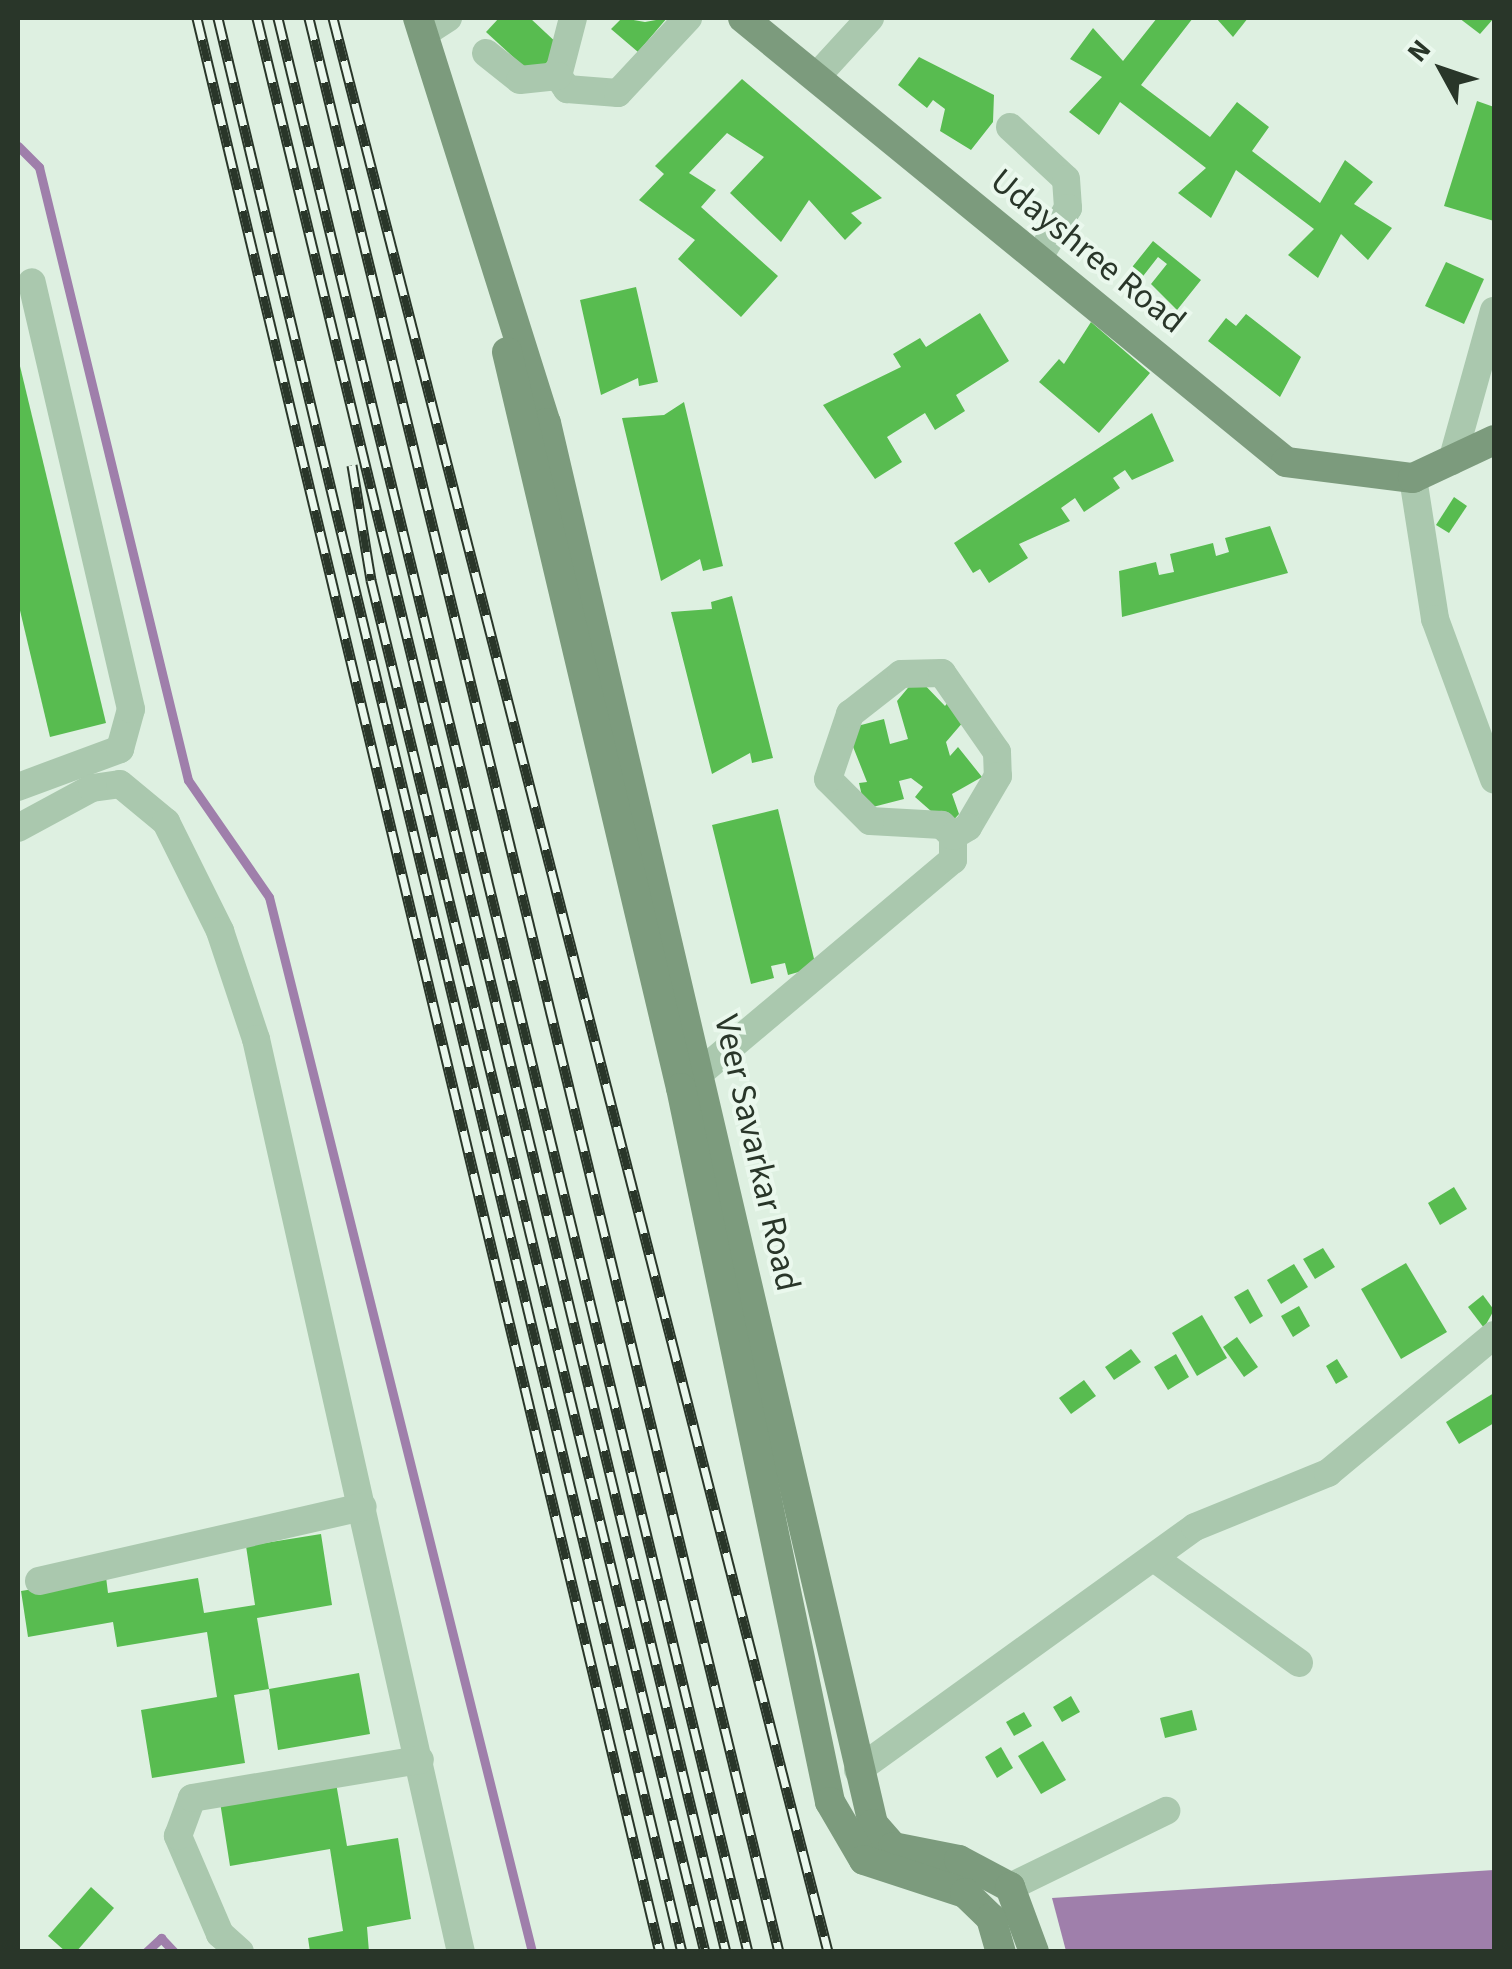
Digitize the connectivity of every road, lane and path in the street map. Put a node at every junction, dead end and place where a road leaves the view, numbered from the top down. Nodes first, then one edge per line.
1 (572, 18) edge
2 (688, 18) edge
3 (743, 18) edge
4 (870, 18) edge
5 (430, 23) edge
6 (486, 53) dead end
7 (558, 76) junction
8 (816, 77) junction
9 (1010, 128) dead end
10 (1038, 259) junction
11 (32, 282) dead end
12 (1494, 311) edge
13 (1494, 440) edge
14 (1452, 461) junction
15 (1413, 478) junction
16 (1494, 779) edge
17 (18, 787) edge
18 (18, 828) edge
19 (953, 836) junction
20 (691, 1080) junction
21 (1494, 1335) edge
22 (362, 1507) junction
23 (1154, 1558) junction
24 (40, 1581) dead end
25 (1299, 1663) dead end
26 (420, 1760) junction
27 (858, 1770) junction
28 (1166, 1810) dead end
29 (1017, 1898) junction
30 (240, 1952) edge
31 (461, 1952) edge
32 (1001, 1952) edge
33 (1034, 1952) edge

1 - 7 street
2 - 7 street
3 - 8 street, Udayshree Road
4 - 8 street
5 - 20 street, Veer Savarkar Road
6 - 7 street
8 - 10 street, Udayshree Road
9 - 10 street
10 - 15 street, Udayshree Road
11 - 17 street
12 - 14 street
13 - 14 street
14 - 15 street
15 - 16 street
18 - 22 street
19 - 19 street
19 - 20 street
20 - 27 street, Veer Savarkar Road
20 - 32 street, Veer Savarkar Road
21 - 23 street
22 - 24 street
22 - 26 street
23 - 25 street
23 - 27 street
26 - 30 street
26 - 31 street
27 - 29 street, Veer Savarkar Road
28 - 29 street
29 - 33 street

